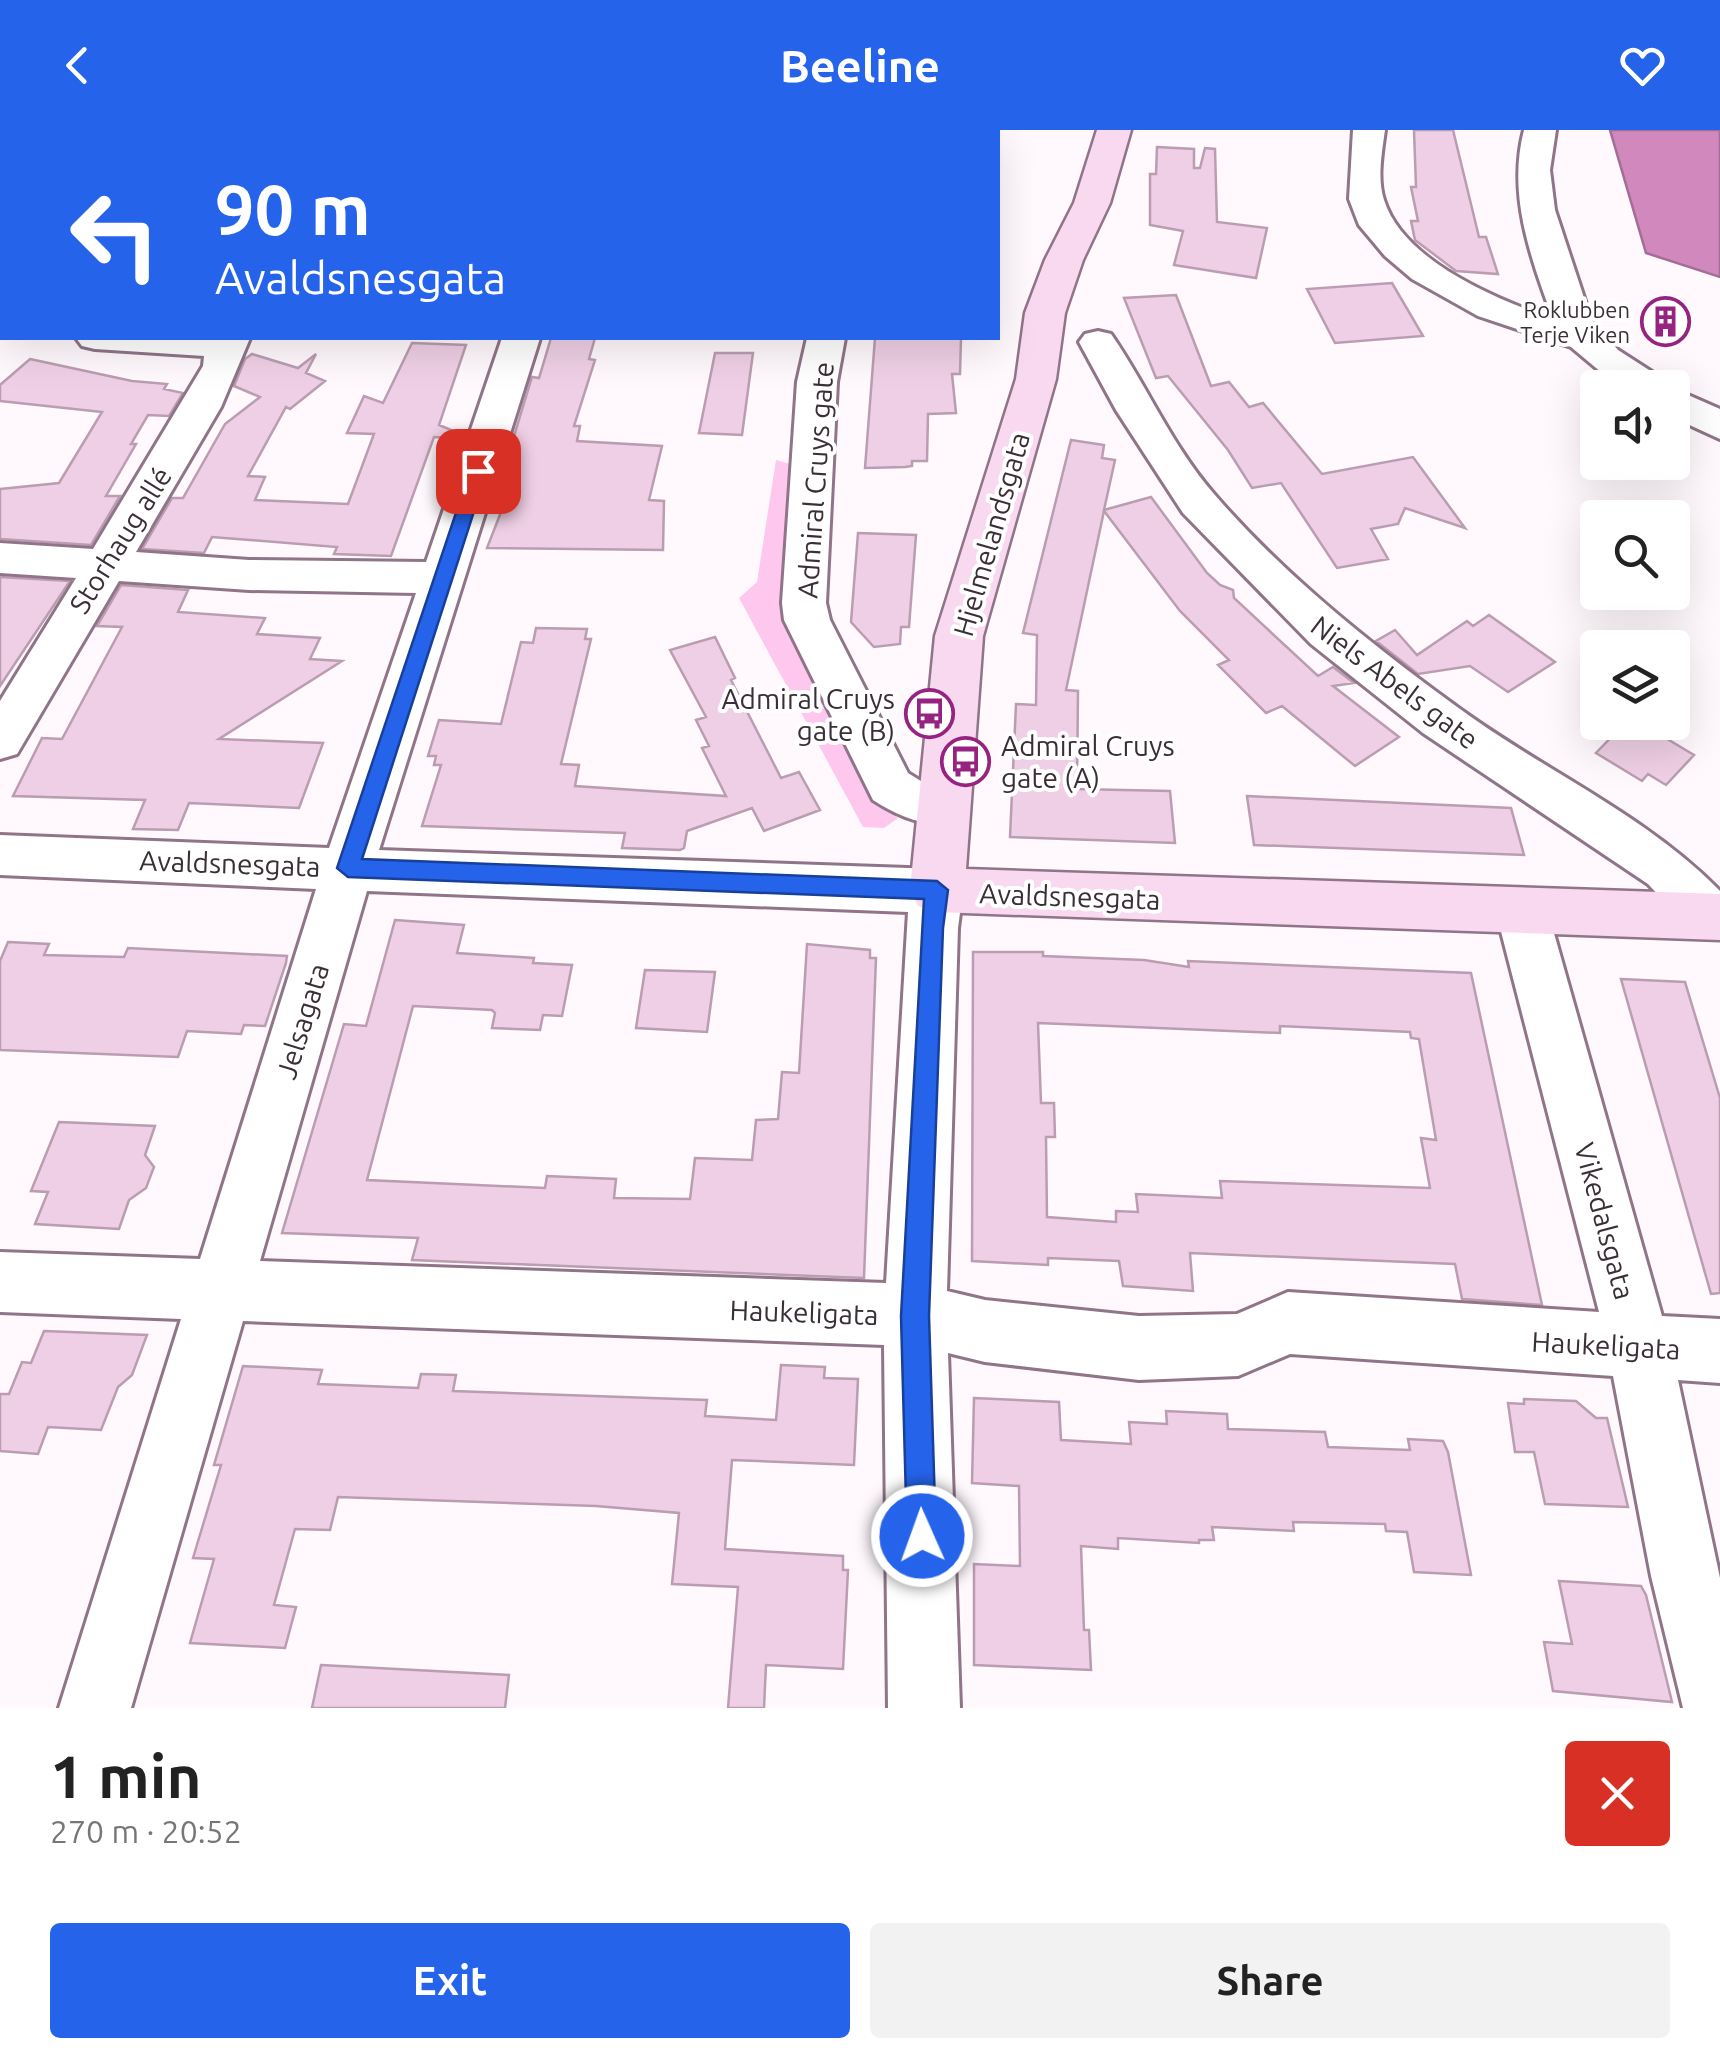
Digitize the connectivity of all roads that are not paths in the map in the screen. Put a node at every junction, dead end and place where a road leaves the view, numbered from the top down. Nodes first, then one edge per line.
1 (1114, 130) edge
2 (1369, 130) edge
3 (1540, 130) edge
4 (1584, 338) junction
5 (162, 340) edge
6 (520, 340) edge
7 (826, 340) edge
8 (228, 342) edge
9 (1098, 342) dead end
10 (1621, 370) edge
11 (1690, 410) edge
12 (1720, 426) edge
13 (0, 558) edge
14 (102, 567) junction
15 (442, 578) junction
16 (0, 741) edge
17 (943, 806) junction
18 (0, 855) edge
19 (348, 868) junction
20 (937, 890) junction
21 (1522, 912) junction
22 (1716, 917) edge
23 (0, 1282) edge
24 (219, 1293) junction
25 (915, 1316) junction
26 (1638, 1346) junction
27 (1720, 1351) edge
28 (96, 1708) edge
29 (924, 1708) edge
30 (1719, 1708) edge

1 - 17 street, Hjelmelandsgata
2 - 4 street
3 - 4 street
4 - 10 street
5 - 8 street
6 - 15 street, Jelsagata
7 - 17 street, Admiral Cruys gate
8 - 14 street, Storhaug allé
9 - 22 street, Niels Abels gate
11 - 12 street
13 - 14 street
14 - 15 street
14 - 16 street, Storhaug allé
15 - 19 street, Jelsagata
17 - 20 street, Hjelmelandsgata
18 - 19 street, Avaldsnesgata
19 - 20 street, Avaldsnesgata
19 - 24 street, Jelsagata
20 - 21 street, Avaldsnesgata
20 - 25 street, Hjelmelandsgata
21 - 22 street, Avaldsnesgata
21 - 26 street, Vikedalsgata
23 - 24 street, Haukeligata
24 - 25 street, Haukeligata
24 - 28 street, Jelsagata
25 - 26 street, Haukeligata
25 - 29 street, Hjelmelandsgata
26 - 27 street, Haukeligata
26 - 30 street, Vikedalsgata

